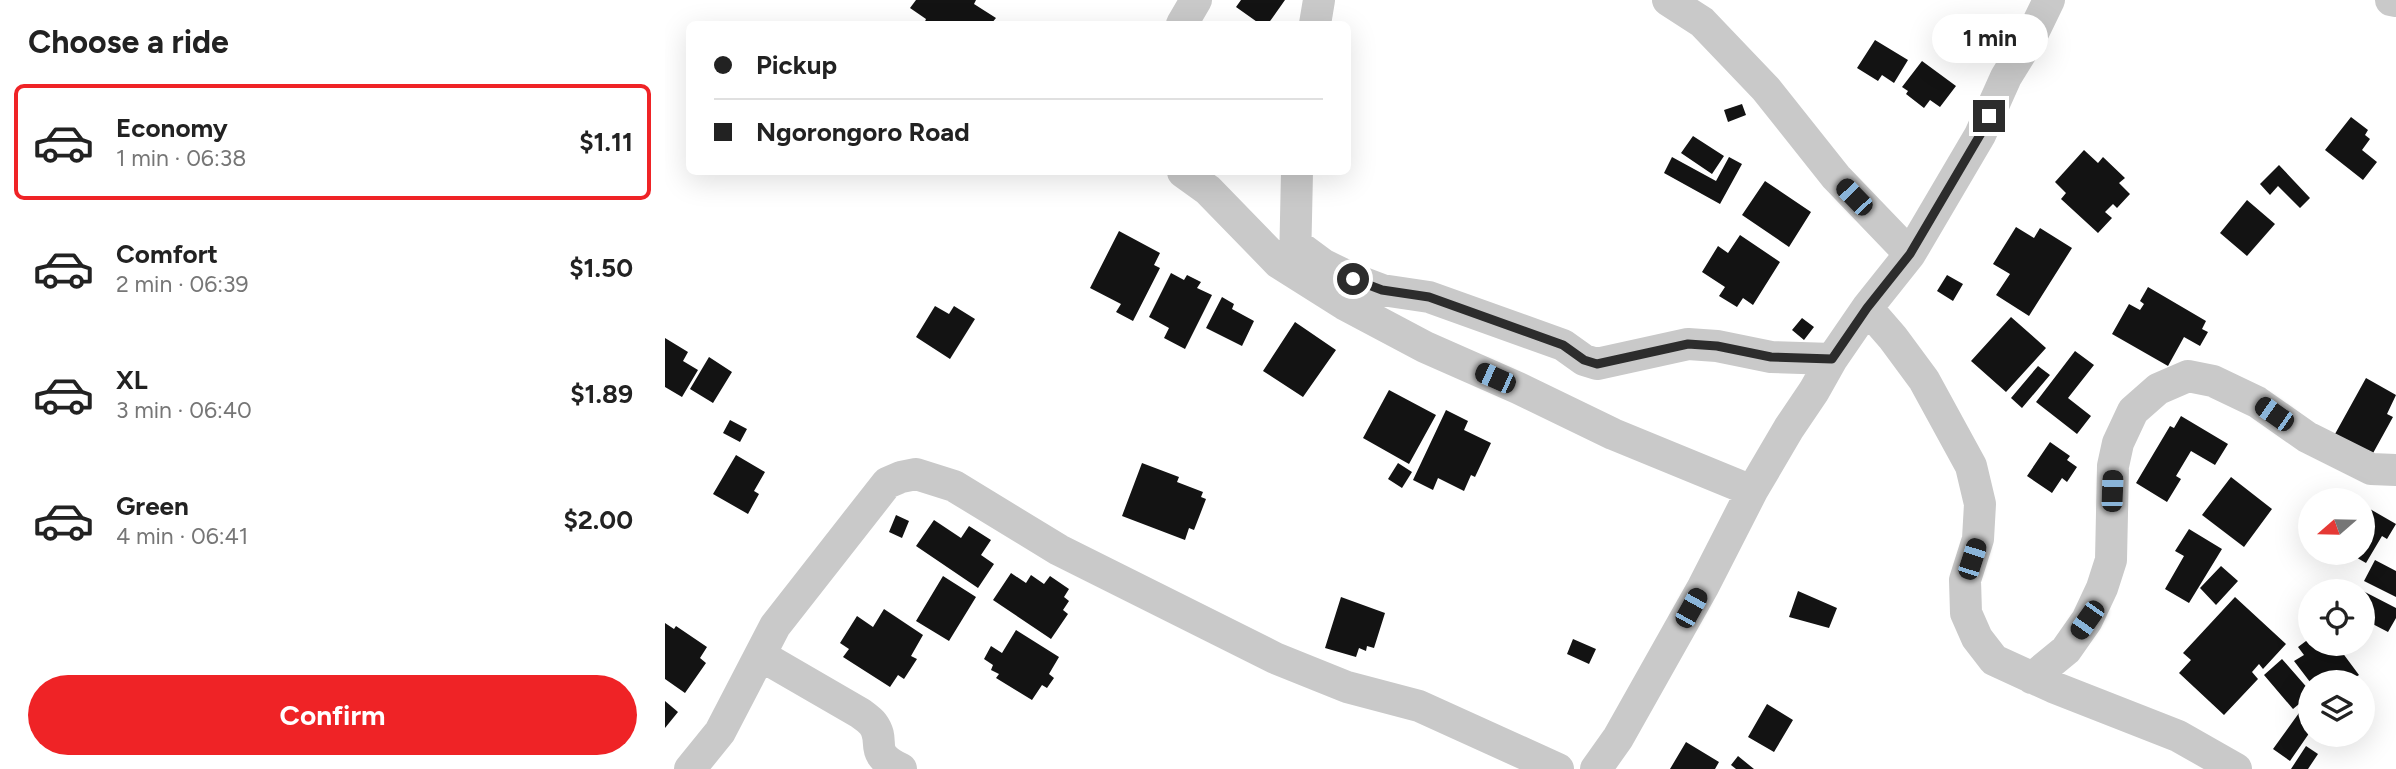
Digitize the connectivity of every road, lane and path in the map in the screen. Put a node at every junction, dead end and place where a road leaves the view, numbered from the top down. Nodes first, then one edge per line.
1 (1196, 0) edge
2 (1319, 0) edge
3 (1668, 0) edge
4 (2049, 0) edge
5 (2391, 0) edge
6 (2396, 1) edge
7 (1184, 21) edge
8 (1316, 21) edge
9 (1187, 175) edge
10 (1297, 175) edge
11 (1910, 254) junction
12 (1296, 259) junction
13 (1867, 308) junction
14 (1832, 359) junction
15 (2396, 470) edge
16 (1752, 491) junction
17 (760, 655) junction
18 (2032, 678) junction
19 (690, 769) edge
20 (901, 769) edge
21 (1558, 769) edge
22 (1595, 769) edge
23 (2236, 769) edge

1 - 7 street
2 - 8 street
3 - 11 street
4 - 11 street
5 - 6 street
9 - 12 street
10 - 12 street
11 - 13 street
12 - 14 street
12 - 16 street
13 - 14 street
13 - 18 street
14 - 16 street
15 - 18 street
16 - 22 street
17 - 19 street
17 - 20 street
17 - 21 street
18 - 23 street

